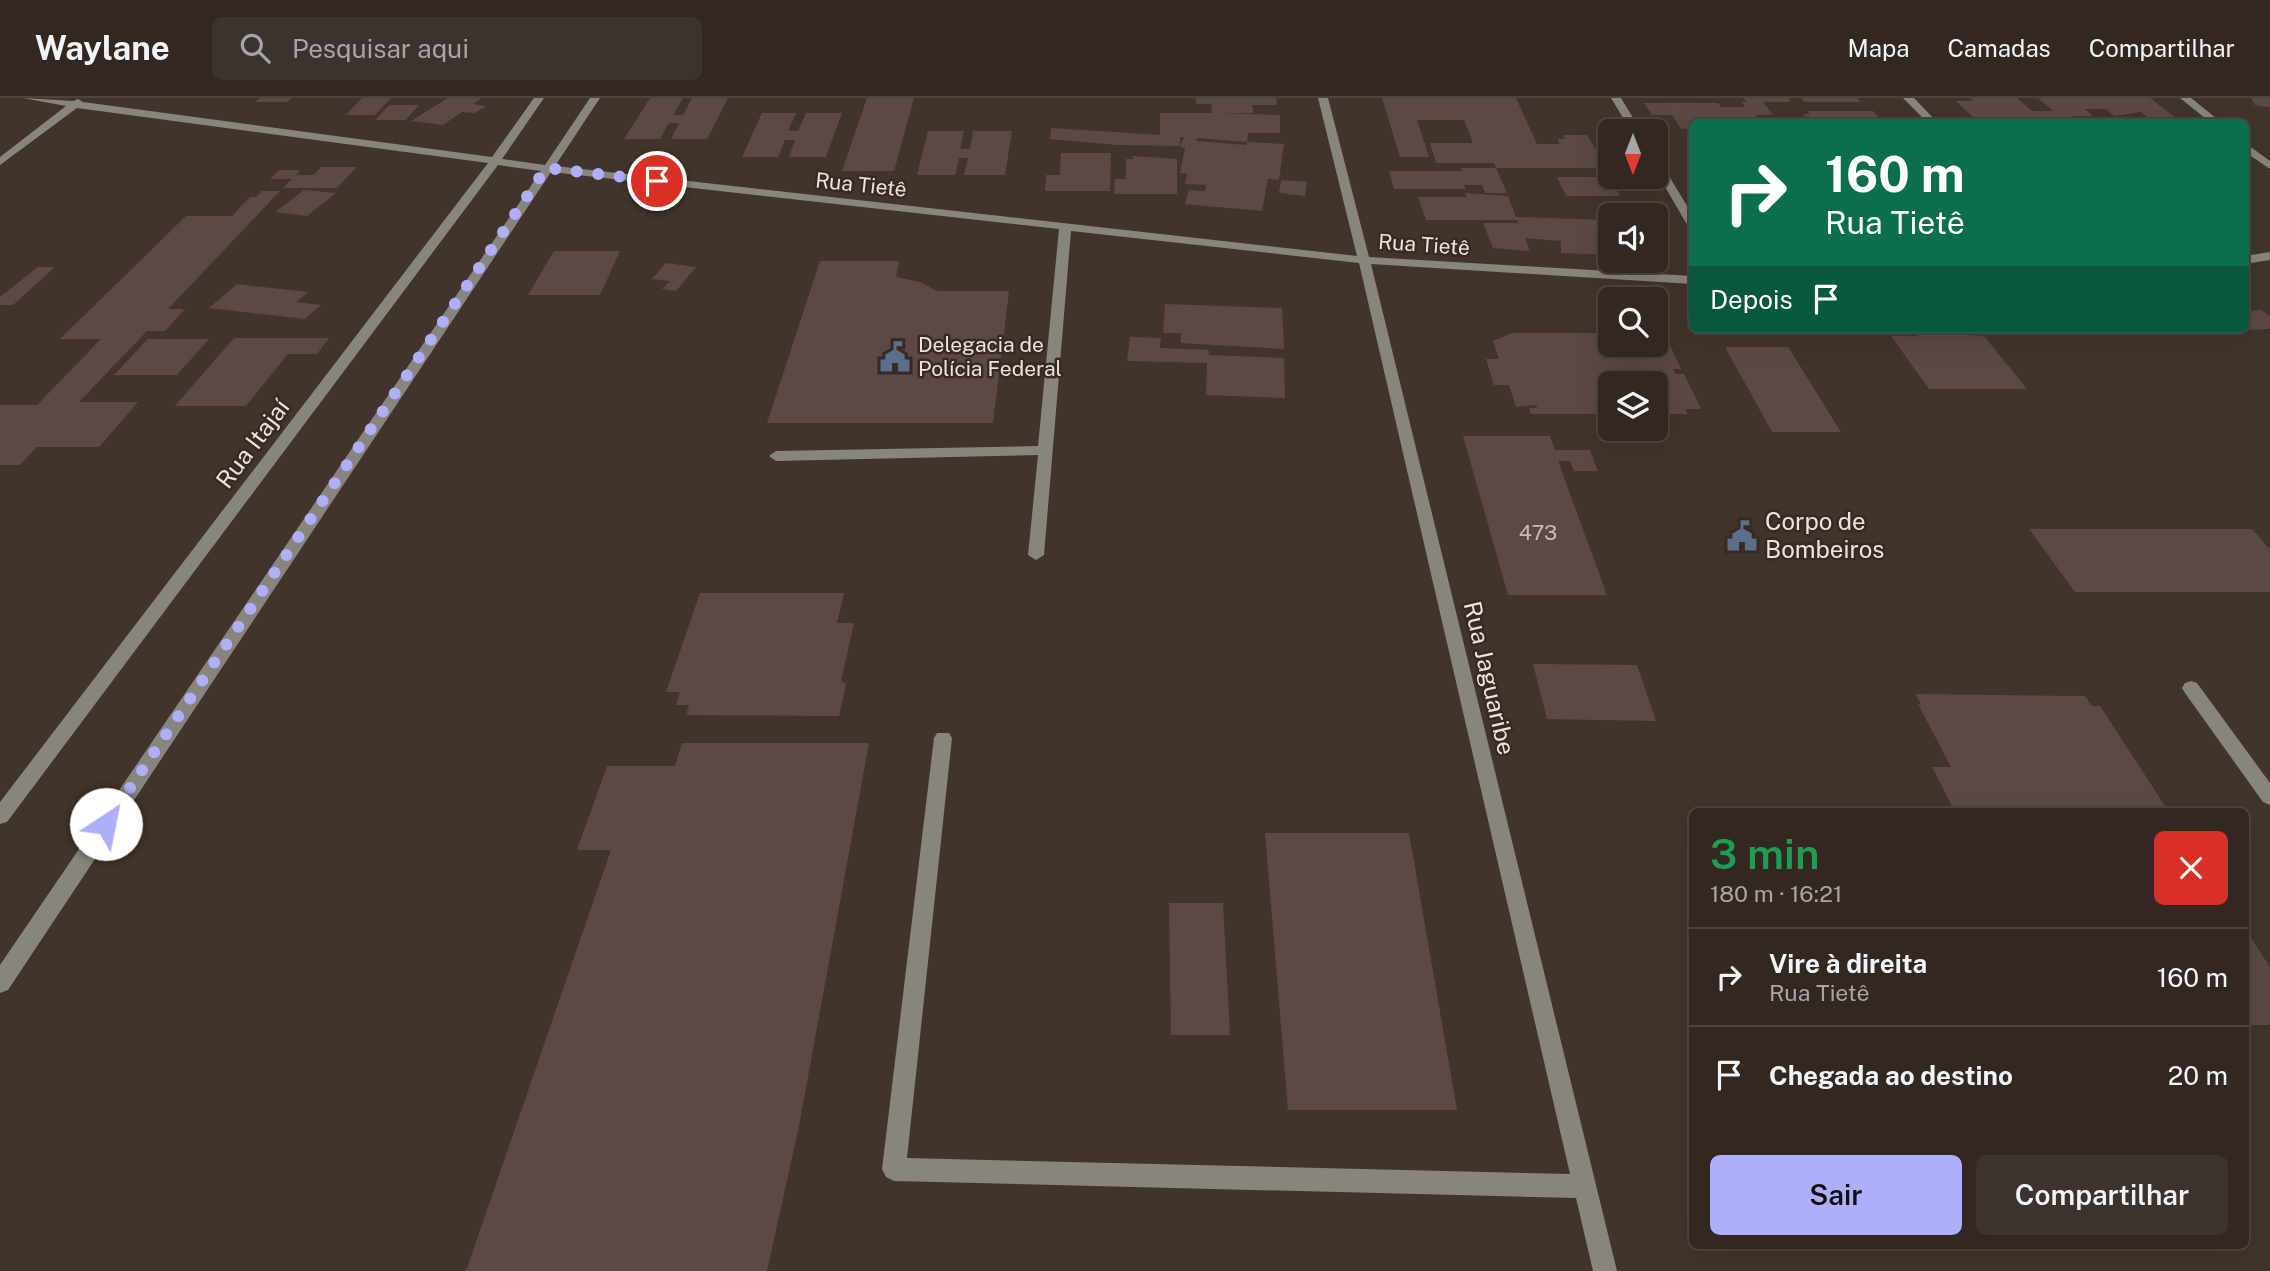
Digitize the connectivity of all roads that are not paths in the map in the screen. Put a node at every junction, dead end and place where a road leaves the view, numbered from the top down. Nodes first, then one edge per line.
1 (29, 98) edge
2 (539, 98) edge
3 (595, 98) edge
4 (1323, 98) edge
5 (1616, 98) edge
6 (1908, 98) edge
7 (2185, 98) edge
8 (79, 101) edge
9 (1629, 119) edge
10 (1929, 119) edge
11 (2212, 119) edge
12 (2249, 149) edge
13 (495, 161) junction
14 (0, 162) edge
15 (2270, 166) edge
16 (546, 168) junction
17 (1668, 183) edge
18 (1689, 218) edge
19 (1065, 227) junction
20 (2270, 256) edge
21 (2249, 259) edge
22 (1364, 260) junction
23 (1689, 281) edge
24 (1046, 450) junction
25 (776, 456) dead end
26 (1036, 555) dead end
27 (2190, 688) dead end
28 (943, 738) dead end
29 (2270, 797) edge
30 (0, 816) edge
31 (0, 983) edge
32 (1585, 1186) junction
33 (1605, 1271) edge

1 - 8 street, Rua Tietê
2 - 13 street, Rua Itajaí
3 - 16 street
4 - 22 street, Rua Jaguaribe
5 - 9 street
6 - 10 street
7 - 11 street
8 - 13 street, Rua Tietê
8 - 14 street
12 - 15 street
13 - 16 street, Rua Tietê
13 - 30 street, Rua Itajaí
16 - 19 street, Rua Tietê
16 - 31 street
17 - 18 street
19 - 22 street, Rua Tietê
19 - 24 street
20 - 21 street
22 - 23 street, Rua Tietê
22 - 32 street, Rua Jaguaribe
24 - 25 street
24 - 26 street
27 - 29 street
28 - 32 street
32 - 33 street, Rua Jaguaribe

